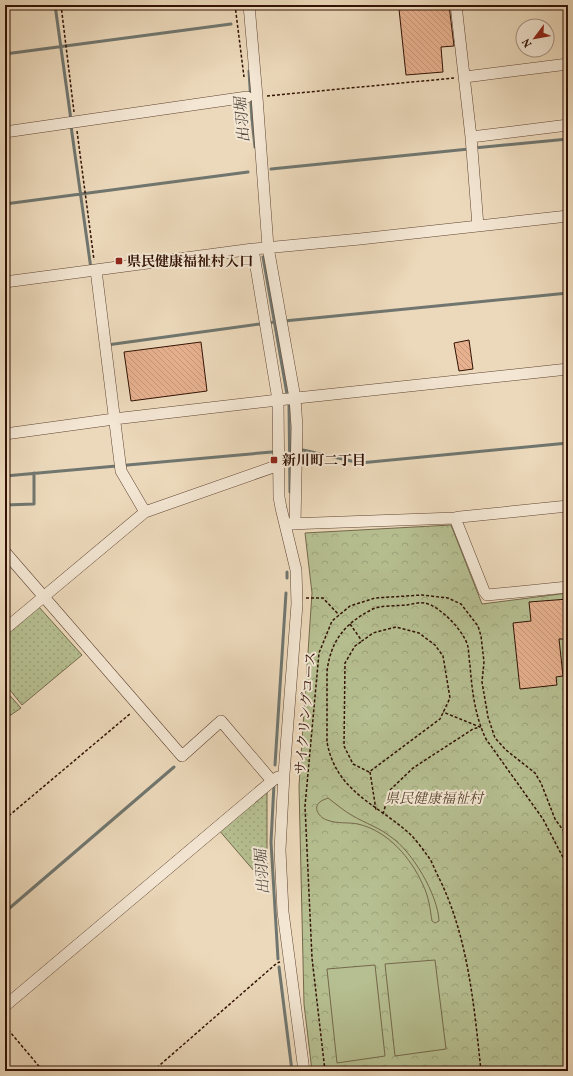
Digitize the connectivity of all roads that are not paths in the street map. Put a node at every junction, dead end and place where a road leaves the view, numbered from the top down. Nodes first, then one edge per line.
1 (249, 5) edge
2 (456, 5) edge
3 (568, 64) edge
4 (465, 77) junction
5 (252, 97) junction
6 (568, 125) edge
7 (5, 132) edge
8 (471, 137) junction
9 (568, 216) edge
10 (478, 226) junction
11 (268, 248) junction
12 (253, 249) junction
13 (96, 270) junction
14 (5, 282) edge
15 (568, 369) edge
16 (295, 398) junction
17 (278, 400) junction
18 (114, 419) junction
19 (5, 434) edge
20 (279, 465) junction
21 (568, 506) edge
22 (144, 512) junction
23 (455, 518) junction
24 (290, 524) junction
25 (5, 552) edge
26 (568, 587) edge
27 (43, 597) junction
28 (5, 629) edge
29 (284, 774) junction
30 (272, 780) junction
31 (5, 1006) edge
32 (304, 1071) edge

1 - 5 street
2 - 4 street
3 - 4 street
4 - 8 street
5 - 7 street
5 - 11 street
6 - 8 street
8 - 10 street
9 - 10 street
10 - 11 street
11 - 12 street
11 - 16 street
12 - 13 street
12 - 17 street
13 - 14 street
13 - 18 street
15 - 16 street
16 - 17 street
16 - 24 street
17 - 18 street
17 - 20 street
18 - 19 street
18 - 22 street
20 - 22 street
20 - 24 street
21 - 23 street
22 - 27 street
23 - 24 street
23 - 26 street
24 - 29 street
25 - 27 street
27 - 28 street
27 - 30 street
29 - 30 street
29 - 32 street
30 - 31 street

